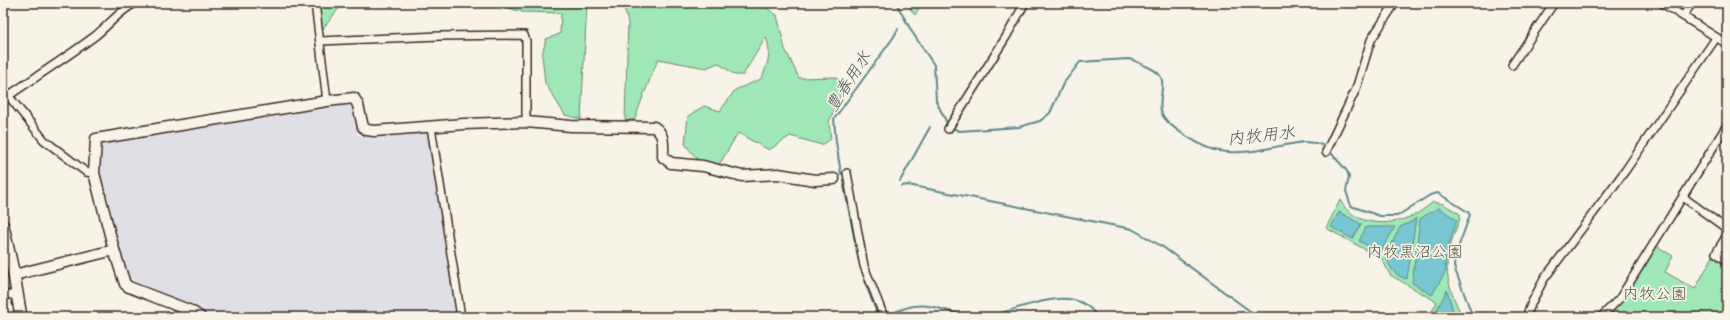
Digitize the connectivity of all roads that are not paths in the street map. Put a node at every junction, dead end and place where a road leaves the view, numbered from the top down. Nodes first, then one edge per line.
1 (135, 3) edge
2 (315, 3) edge
3 (1025, 3) edge
4 (1395, 3) edge
5 (1554, 3) edge
6 (1662, 3) edge
7 (1692, 3) edge
8 (1683, 16) junction
9 (1716, 38) junction
10 (320, 41) junction
11 (1727, 44) edge
12 (1512, 65) dead end
13 (3, 90) edge
14 (8, 96) junction
15 (327, 101) junction
16 (526, 122) junction
17 (1727, 125) edge
18 (431, 127) junction
19 (948, 129) dead end
20 (1326, 152) dead end
21 (94, 173) junction
22 (834, 179) joint
23 (1683, 197) junction
24 (3, 226) edge
25 (1727, 229) edge
26 (1727, 235) edge
27 (114, 250) junction
28 (1727, 261) edge
29 (14, 275) junction
30 (3, 294) edge
31 (18, 296) junction
32 (21, 317) edge
33 (200, 317) edge
34 (461, 317) edge
35 (884, 317) edge
36 (1526, 317) edge
37 (1601, 317) edge

1 - 14 street
2 - 10 street
3 - 19 street
4 - 20 street
5 - 12 street
6 - 8 street
7 - 8 street
8 - 9 street
9 - 11 street
9 - 36 street
10 - 15 street
10 - 16 street
13 - 14 street
14 - 21 street
15 - 18 street
15 - 21 street
16 - 18 street
16 - 22 street
17 - 23 street
18 - 34 street
21 - 27 street
22 - 35 street
23 - 25 street
23 - 37 street
24 - 29 main road
26 - 28 street
27 - 29 street
27 - 33 street
29 - 31 main road
30 - 31 street
31 - 32 main road

